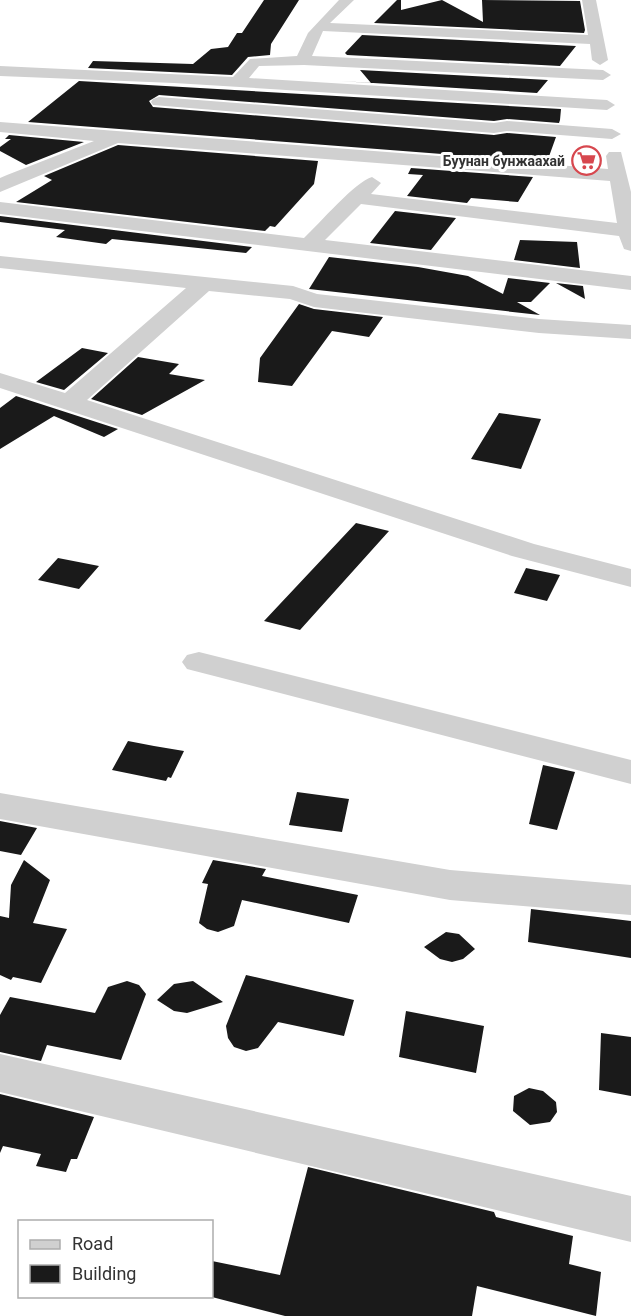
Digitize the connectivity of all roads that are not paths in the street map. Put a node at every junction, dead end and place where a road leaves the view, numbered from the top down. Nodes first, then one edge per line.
1 (347, 0) edge
2 (589, 0) edge
3 (320, 27) junction
4 (597, 40) junction
5 (304, 60) junction
6 (0, 71) edge
7 (603, 75) junction
8 (174, 78) junction
9 (237, 82) junction
10 (607, 105) junction
11 (152, 111) junction
12 (0, 127) edge
13 (612, 134) junction
14 (113, 139) junction
15 (131, 139) junction
16 (399, 157) junction
17 (619, 176) junction
18 (0, 186) edge
19 (354, 198) junction
20 (0, 208) edge
21 (630, 236) edge
22 (317, 247) junction
23 (0, 262) edge
24 (304, 278) junction
25 (631, 283) edge
26 (204, 284) junction
27 (631, 332) edge
28 (0, 380) edge
29 (71, 401) junction
30 (631, 578) edge
31 (199, 662) dead end
32 (631, 772) edge
33 (0, 806) edge
34 (631, 900) edge
35 (0, 1073) edge
36 (631, 1219) edge

1 - 3 street
2 - 4 street
3 - 4 street
3 - 5 street
4 - 7 street
5 - 7 street
5 - 9 street
6 - 8 street
7 - 10 street
8 - 9 street
8 - 11 street
9 - 10 street
10 - 13 street
11 - 13 street
11 - 15 street
12 - 14 street
13 - 17 street
14 - 15 street
14 - 18 street
15 - 16 street
16 - 17 street
16 - 19 street
17 - 21 street
19 - 21 street
19 - 22 street
20 - 22 street
22 - 24 street
22 - 25 street
23 - 26 street
24 - 26 street
24 - 27 street
26 - 29 street
28 - 29 street
29 - 30 street
31 - 32 street
33 - 34 street
35 - 36 street

